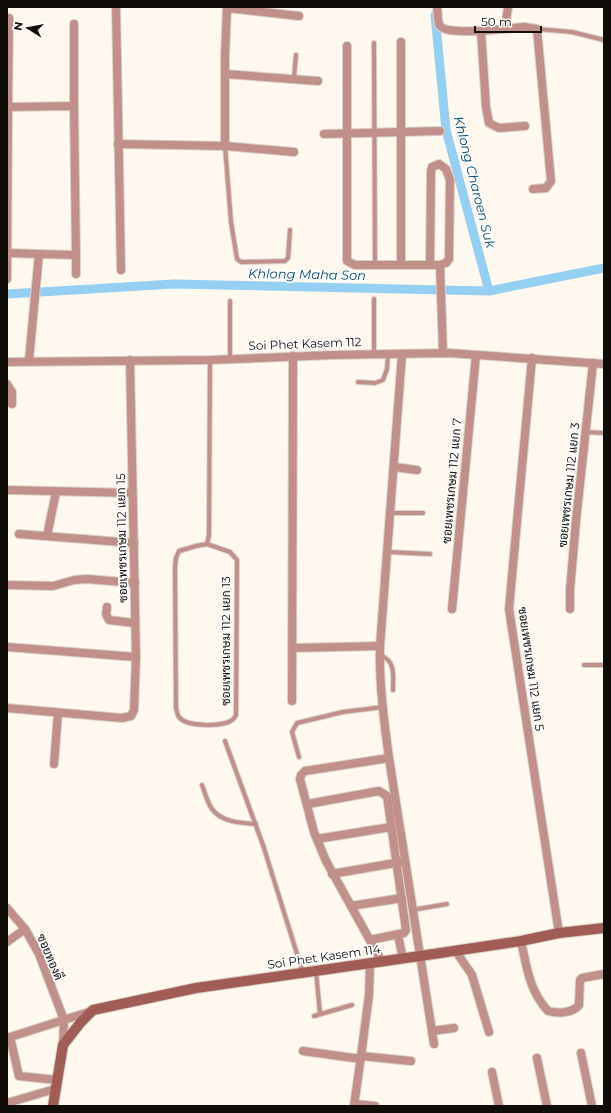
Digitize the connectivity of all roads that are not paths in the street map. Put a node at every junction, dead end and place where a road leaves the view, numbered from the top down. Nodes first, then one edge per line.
1 (116, 7) edge
2 (437, 7) edge
3 (508, 7) edge
4 (227, 8) edge
5 (299, 16) dead end
6 (9, 18) dead end
7 (74, 24) dead end
8 (537, 28) junction
9 (505, 29) junction
10 (481, 31) junction
11 (604, 40) edge
12 (401, 42) dead end
13 (374, 43) dead end
14 (347, 46) dead end
15 (296, 55) dead end
16 (225, 74) junction
17 (294, 78) junction
18 (318, 81) dead end
19 (74, 106) junction
20 (8, 107) edge
21 (525, 126) dead end
22 (440, 131) dead end
23 (347, 133) junction
24 (374, 133) junction
25 (402, 133) junction
26 (324, 134) dead end
27 (118, 144) junction
28 (225, 146) junction
29 (294, 152) dead end
30 (533, 189) dead end
31 (290, 230) dead end
32 (8, 253) junction
33 (39, 254) junction
34 (76, 255) junction
35 (375, 264) junction
36 (401, 264) junction
37 (430, 265) junction
38 (440, 269) junction
39 (120, 270) dead end
40 (76, 274) dead end
41 (7, 279) edge
42 (374, 299) dead end
43 (230, 301) dead end
44 (443, 353) junction
45 (374, 354) junction
46 (388, 354) junction
47 (402, 354) junction
48 (476, 355) junction
49 (293, 356) junction
50 (532, 358) junction
51 (230, 359) junction
52 (29, 360) junction
53 (130, 360) junction
54 (210, 360) junction
55 (7, 362) edge
56 (593, 363) junction
57 (604, 364) edge
58 (358, 382) dead end
59 (7, 384) edge
60 (12, 404) dead end
61 (586, 432) junction
62 (604, 434) edge
63 (394, 467) junction
64 (417, 470) dead end
65 (7, 490) edge
66 (56, 492) junction
67 (132, 493) junction
68 (390, 513) junction
69 (423, 513) dead end
70 (19, 534) dead end
71 (47, 536) junction
72 (134, 543) junction
73 (207, 544) junction
74 (388, 552) junction
75 (430, 554) dead end
76 (135, 583) junction
77 (7, 585) edge
78 (107, 607) dead end
79 (452, 609) dead end
80 (570, 609) dead end
81 (134, 623) junction
82 (380, 646) junction
83 (7, 647) edge
84 (292, 648) junction
85 (380, 655) junction
86 (136, 657) junction
87 (584, 665) dead end
88 (604, 665) edge
89 (393, 690) dead end
90 (292, 701) dead end
91 (382, 707) junction
92 (7, 708) edge
93 (58, 713) junction
94 (225, 741) dead end
95 (299, 757) dead end
96 (388, 758) junction
97 (54, 764) dead end
98 (202, 785) dead end
99 (308, 804) junction
100 (256, 824) junction
101 (391, 827) junction
102 (317, 839) junction
103 (400, 862) junction
104 (332, 874) junction
105 (402, 898) junction
106 (447, 904) dead end
107 (351, 906) junction
108 (7, 908) edge
109 (412, 910) junction
110 (604, 928) edge
111 (25, 929) junction
112 (559, 933) junction
113 (398, 935) junction
114 (370, 940) junction
115 (521, 941) junction
116 (7, 942) edge
117 (455, 950) junction
118 (420, 956) junction
119 (403, 959) junction
120 (382, 962) junction
121 (370, 964) junction
122 (316, 971) junction
123 (303, 973) junction
124 (604, 974) edge
125 (352, 1005) dead end
126 (93, 1010) junction
127 (320, 1014) junction
128 (314, 1016) dead end
129 (64, 1020) junction
130 (454, 1028) dead end
131 (432, 1032) junction
132 (489, 1032) dead end
133 (9, 1037) edge
134 (434, 1044) dead end
135 (63, 1045) junction
136 (303, 1051) dead end
137 (581, 1053) dead end
138 (361, 1057) junction
139 (537, 1058) dead end
140 (411, 1062) dead end
141 (492, 1072) dead end
142 (56, 1084) junction
143 (7, 1102) edge
144 (354, 1105) edge
145 (53, 1106) edge
146 (375, 1106) edge
147 (499, 1106) edge
148 (547, 1106) edge
149 (592, 1106) edge

1 - 27 street
2 - 10 street
3 - 9 street
4 - 5 street
4 - 16 street
6 - 20 street
7 - 19 street
8 - 9 street
8 - 11 lane
8 - 30 street
9 - 10 street
10 - 21 street
12 - 25 street
13 - 24 lane
14 - 23 street
15 - 17 lane
16 - 17 street
16 - 28 street
17 - 18 street
19 - 20 street
19 - 34 street
20 - 32 street
22 - 25 street
23 - 24 street
23 - 26 street
23 - 35 street
24 - 25 street
24 - 35 lane
25 - 36 street
27 - 28 street
27 - 39 street
28 - 29 street
28 - 31 lane
32 - 33 street
32 - 41 street
33 - 34 street
33 - 52 street
34 - 40 street
35 - 36 street
36 - 37 street
37 - 38 street
37 - 38 street
38 - 44 street
42 - 45 lane
43 - 51 lane
44 - 47 street, Soi Phet Kasem 112
44 - 48 street, Soi Phet Kasem 112
45 - 46 street, Soi Phet Kasem 112
45 - 49 street, Soi Phet Kasem 112
46 - 47 street, Soi Phet Kasem 112
46 - 58 lane
47 - 63 street
48 - 50 street, Soi Phet Kasem 112
48 - 79 street, ซอยเพชรเกษม 112 แยก 7
49 - 51 street, Soi Phet Kasem 112
49 - 84 street
50 - 56 street, Soi Phet Kasem 112
50 - 112 street, ซอยเพชรเกษม 112 แยก 5
51 - 54 street, Soi Phet Kasem 112
52 - 53 street, Soi Phet Kasem 112
52 - 55 street, Soi Phet Kasem 112
53 - 54 street, Soi Phet Kasem 112
53 - 67 street, ซอยเพชรเกษม 112 แยก 15
54 - 73 lane
56 - 57 street, Soi Phet Kasem 112
56 - 61 street, ซอยเพชรเกษม 112 แยก 3
59 - 60 street
61 - 62 lane
61 - 80 street, ซอยเพชรเกษม 112 แยก 3
63 - 64 street
63 - 68 street
65 - 66 street
66 - 67 street
66 - 71 street
67 - 72 street, ซอยเพชรเกษม 112 แยก 15
68 - 69 lane
68 - 74 street
70 - 71 street
71 - 72 street
72 - 76 street, ซอยเพชรเกษม 112 แยก 15
73 - 73 lane, ซอยเพชรเกษม 112 แยก 13
74 - 75 lane
74 - 82 street
76 - 77 street
76 - 81 street, ซอยเพชรเกษม 112 แยก 15
78 - 81 street
81 - 86 street, ซอยเพชรเกษม 112 แยก 15
82 - 84 street
82 - 85 street
83 - 86 street
84 - 90 street
85 - 89 lane
85 - 91 street
86 - 93 street, ซอยเพชรเกษม 112 แยก 15
87 - 88 lane
91 - 95 lane
91 - 96 street
92 - 93 street
93 - 97 street
94 - 100 lane
96 - 99 street
96 - 103 street
98 - 100 lane
99 - 101 street
99 - 102 street
100 - 123 lane
101 - 102 street
101 - 103 street
102 - 104 street
103 - 104 street
103 - 105 street
103 - 109 street
104 - 107 street
105 - 107 street
105 - 113 street
106 - 109 lane
107 - 114 street
108 - 111 street, ซอยทองดี
109 - 118 street
110 - 112 street, Soi Phet Kasem 114
111 - 116 street
111 - 129 street, ซอยทองดี
112 - 115 street, Soi Phet Kasem 114
113 - 114 street
113 - 119 street
114 - 120 street
115 - 117 street, Soi Phet Kasem 114
115 - 124 street
117 - 118 street, Soi Phet Kasem 114
117 - 132 street
118 - 119 street, Soi Phet Kasem 114
118 - 131 street
119 - 120 street, Soi Phet Kasem 114
120 - 121 street, Soi Phet Kasem 114
121 - 122 street, Soi Phet Kasem 114
121 - 138 street
122 - 123 street, Soi Phet Kasem 114
122 - 127 lane
123 - 126 street, Soi Phet Kasem 114
125 - 127 lane
126 - 129 street
126 - 135 street
127 - 128 lane
129 - 133 street
129 - 135 street
130 - 131 street
131 - 134 street
133 - 142 street
135 - 142 street
136 - 138 street
137 - 149 street
138 - 140 street
138 - 144 street
139 - 148 street
141 - 147 street
142 - 143 street
142 - 145 street
144 - 146 street

